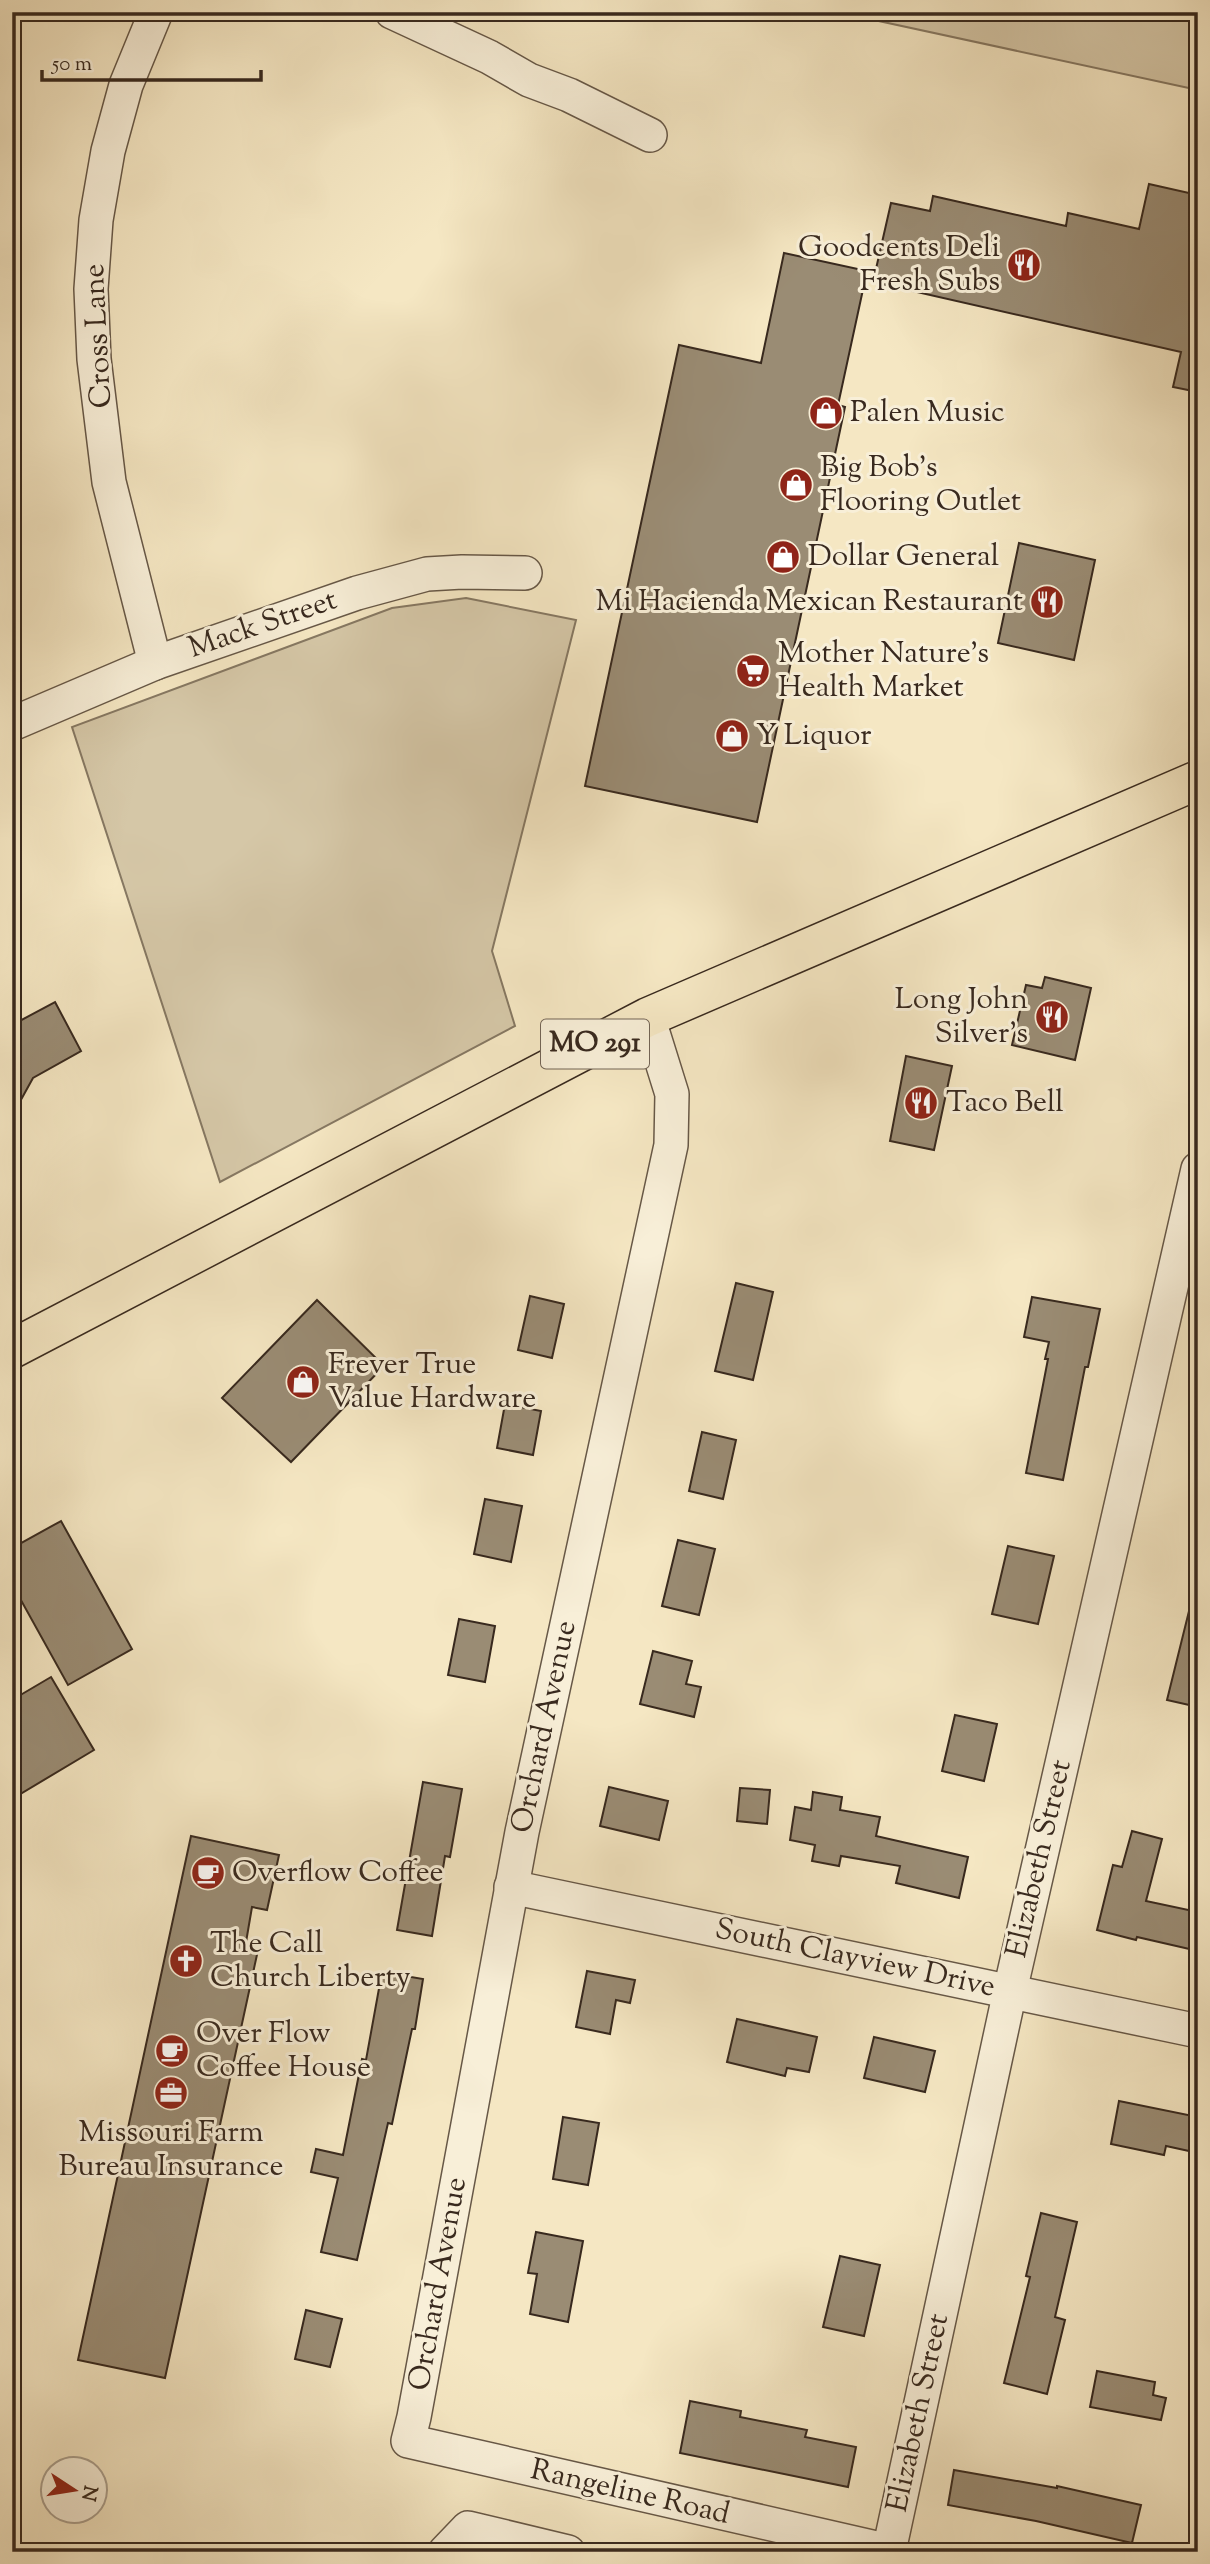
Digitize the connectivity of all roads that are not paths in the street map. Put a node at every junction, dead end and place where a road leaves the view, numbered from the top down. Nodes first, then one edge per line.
1 (156, 12) edge
2 (392, 12) edge
3 (650, 135) dead end
4 (525, 573) dead end
5 (155, 663) junction
6 (12, 724) edge
7 (1198, 780) edge
8 (648, 1017) junction
9 (1198, 1169) edge
10 (12, 1349) edge
11 (512, 1887) junction
12 (1010, 1991) junction
13 (1198, 2031) edge
14 (408, 2441) joint
15 (892, 2551) edge
16 (445, 2552) edge
17 (568, 2552) edge

1 - 5 street, Cross Lane
2 - 3 street
4 - 5 street, Mack Street
5 - 6 street, Mack Street
7 - 8 highway, MO 291
8 - 10 highway, MO 291
8 - 11 street, Orchard Avenue
9 - 12 street, Elizabeth Street
11 - 12 street, South Clayview Drive
11 - 14 street, Orchard Avenue
12 - 13 street, South Clayview Drive
12 - 15 street, Elizabeth Street
14 - 15 street, Rangeline Road
16 - 17 street

